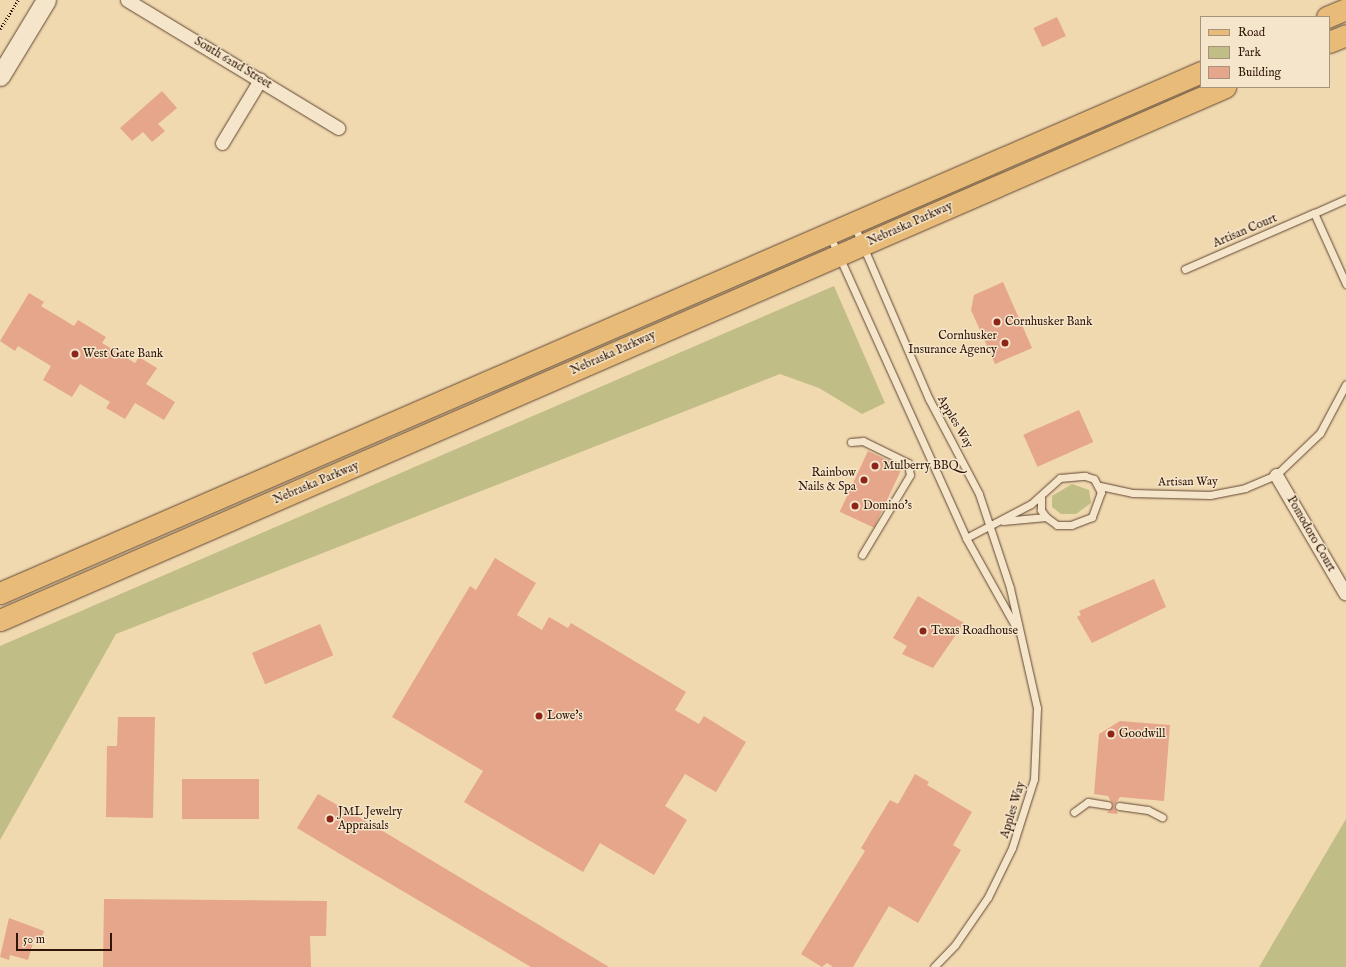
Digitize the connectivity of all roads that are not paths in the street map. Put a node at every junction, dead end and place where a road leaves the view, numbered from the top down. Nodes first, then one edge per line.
1 (46, 0) edge
2 (127, 0) edge
3 (1346, 9) edge
4 (1330, 16) edge
5 (1346, 35) edge
6 (1330, 42) edge
7 (1200, 72) edge
8 (0, 76) edge
9 (260, 80) junction
10 (1223, 88) edge
11 (338, 128) dead end
12 (222, 142) dead end
13 (1346, 199) edge
14 (1314, 213) junction
15 (853, 223) junction
16 (829, 234) junction
17 (863, 244) junction
18 (838, 254) junction
19 (1184, 269) dead end
20 (1346, 284) edge
21 (1346, 384) edge
22 (851, 442) dead end
23 (1276, 475) junction
24 (1100, 486) junction
25 (1041, 496) junction
26 (1046, 517) junction
27 (1003, 521) junction
28 (988, 527) junction
29 (966, 538) junction
30 (862, 555) dead end
31 (0, 593) edge
32 (1345, 593) edge
33 (0, 620) edge
34 (1022, 638) junction
35 (1108, 805) dead end
36 (1119, 806) dead end
37 (1074, 812) dead end
38 (1162, 817) dead end
39 (934, 967) edge

1 - 8 main road
2 - 9 street, South 62nd Street
3 - 4 main road
5 - 6 main road
7 - 15 main road, Nebraska Parkway
9 - 11 street, South 62nd Street
9 - 12 street
10 - 17 main road, Nebraska Parkway
13 - 14 lane
14 - 19 lane, Artisan Court
14 - 20 lane
15 - 16 main road, Nebraska Parkway
15 - 17 lane, Apples Way
16 - 18 lane, Apples Way
16 - 31 main road, Nebraska Parkway
17 - 18 main road, Nebraska Parkway
17 - 28 lane, Apples Way
18 - 29 lane, Apples Way
18 - 33 main road, Nebraska Parkway
21 - 23 lane, Artisan Way
22 - 30 lane
23 - 24 lane, Artisan Way
23 - 32 street, Pomodoro Court
24 - 25 lane
24 - 26 lane
25 - 26 lane
25 - 27 lane
26 - 27 lane
27 - 28 lane
28 - 29 lane
28 - 34 lane, Apples Way
29 - 34 lane, Apples Way
34 - 39 lane, Apples Way
35 - 37 lane
36 - 38 lane

